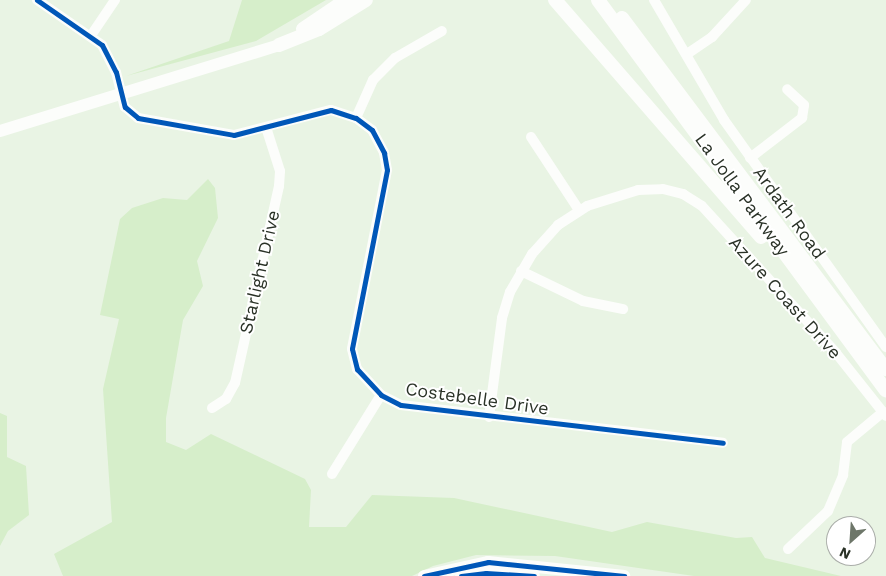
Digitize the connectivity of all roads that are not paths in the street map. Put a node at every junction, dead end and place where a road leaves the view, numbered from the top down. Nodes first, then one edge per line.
1 (37, 0) edge
2 (115, 0) edge
3 (346, 0) edge
4 (366, 0) edge
5 (555, 0) edge
6 (598, 0) edge
7 (609, 0) edge
8 (654, 0) edge
9 (746, 0) edge
10 (442, 30) dead end
11 (92, 34) junction
12 (280, 45) junction
13 (687, 54) junction
14 (787, 89) dead end
15 (121, 95) junction
16 (356, 118) junction
17 (266, 127) junction
18 (0, 131) edge
19 (532, 137) dead end
20 (750, 158) junction
21 (579, 210) junction
22 (521, 271) junction
23 (623, 309) dead end
24 (844, 333) junction
25 (886, 347) edge
26 (886, 369) edge
27 (886, 390) edge
28 (381, 395) junction
29 (212, 408) dead end
30 (885, 414) edge
31 (488, 416) junction
32 (723, 443) dead end
33 (332, 474) dead end
34 (788, 549) dead end
35 (424, 576) edge
36 (461, 576) edge
37 (534, 576) edge
38 (624, 576) edge

1 - 11 street
2 - 11 street
3 - 12 highway
4 - 12 highway
5 - 24 highway
6 - 24 highway, La Jolla Parkway
7 - 26 highway, La Jolla Parkway
8 - 13 street, Ardath Road
9 - 13 street
10 - 16 street
11 - 15 street
12 - 15 main road
13 - 20 street, Ardath Road
14 - 20 street
15 - 17 street
15 - 18 main road
16 - 17 street
16 - 28 street, Costebelle Drive
17 - 29 street, Starlight Drive
19 - 21 street
20 - 25 street, Ardath Road
21 - 22 street
21 - 30 street, Azure Coast Drive
22 - 23 street
22 - 31 street
24 - 27 highway, La Jolla Parkway
28 - 31 street, Costebelle Drive
28 - 33 street
30 - 34 street
31 - 32 street, Costebelle Drive
35 - 38 main road
36 - 37 main road

